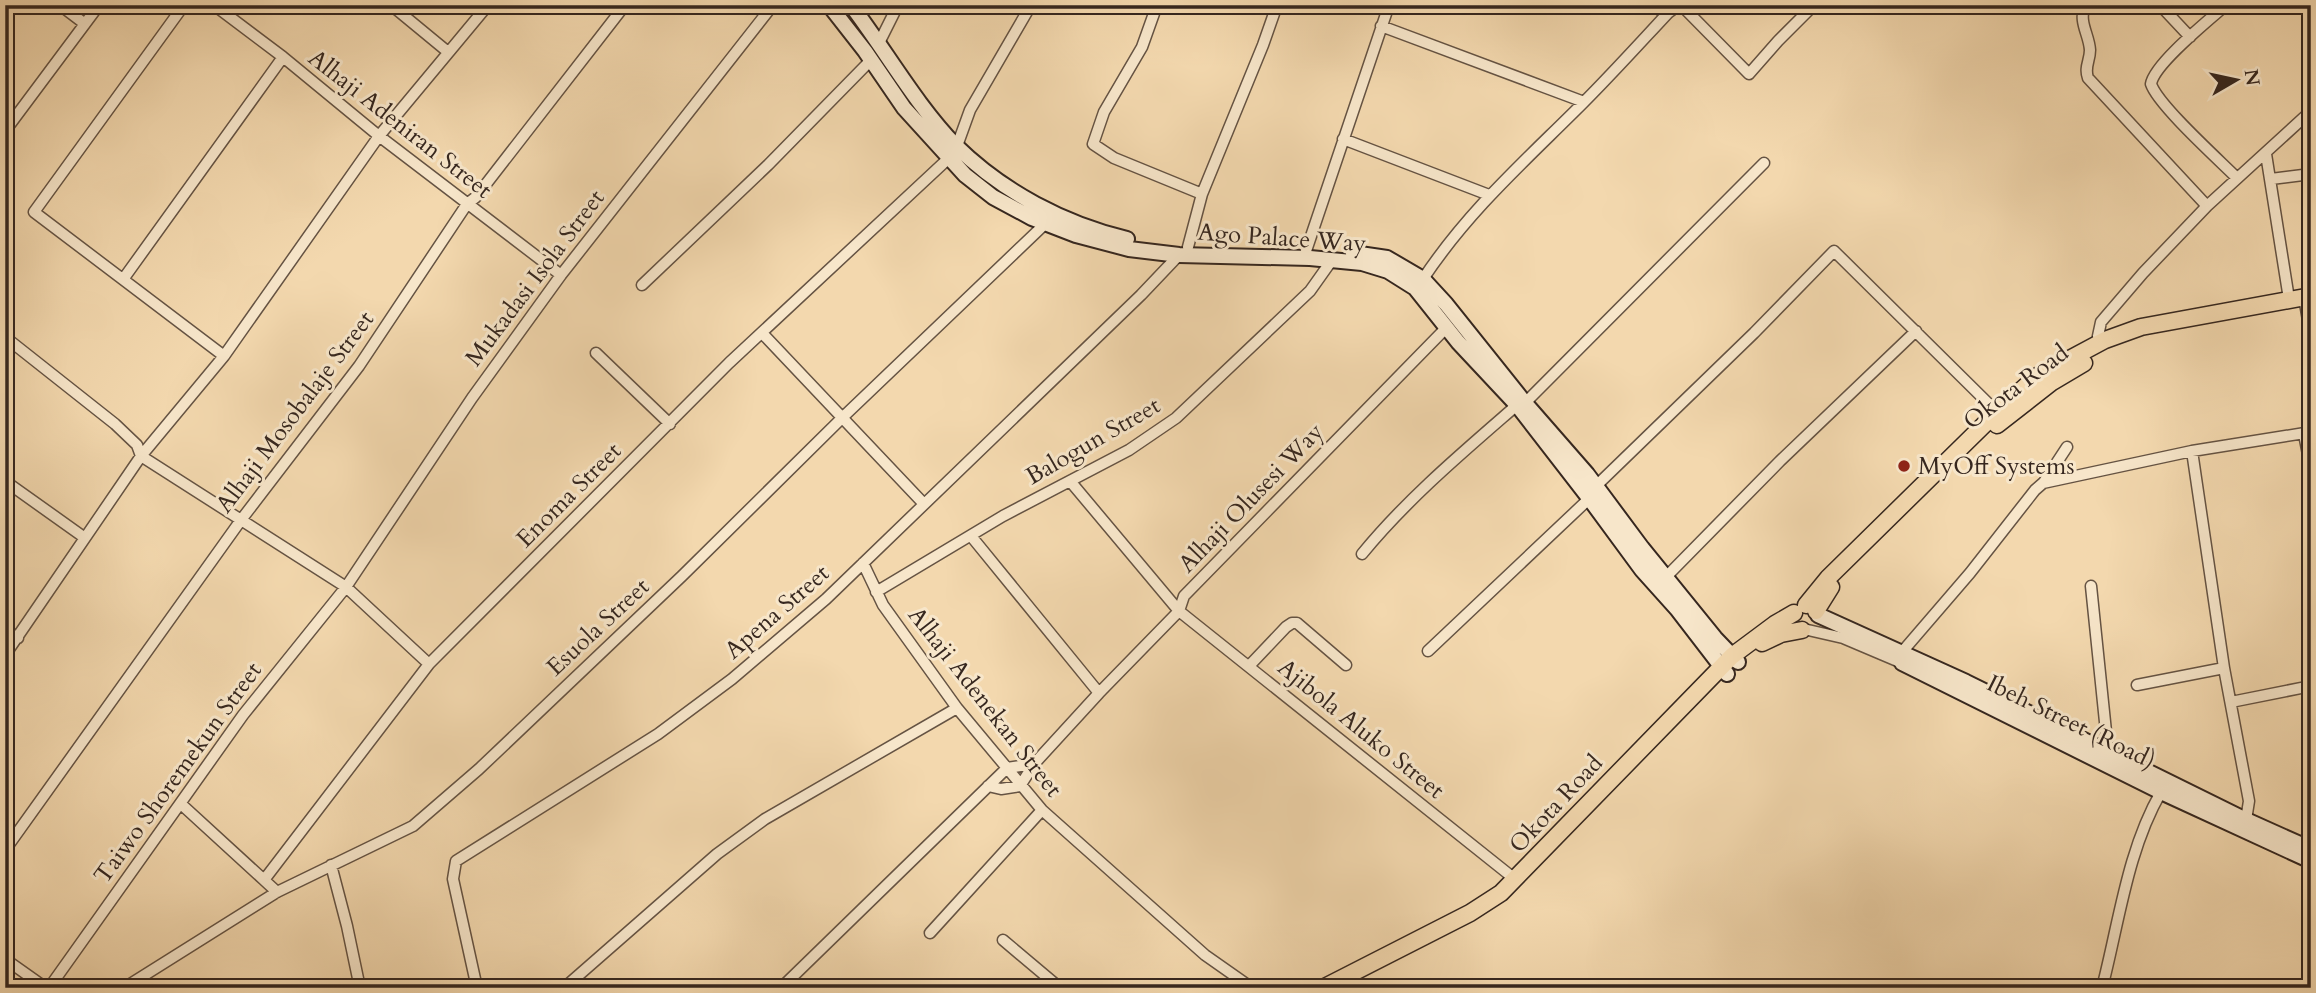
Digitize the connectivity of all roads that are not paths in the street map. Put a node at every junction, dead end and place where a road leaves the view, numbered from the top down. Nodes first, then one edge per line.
1 (60, 5) edge
2 (99, 5) edge
3 (184, 5) edge
4 (214, 5) edge
5 (391, 5) edge
6 (488, 5) edge
7 (773, 5) edge
8 (898, 5) edge
9 (1031, 5) edge
10 (1157, 5) edge
11 (1277, 5) edge
12 (1389, 5) edge
13 (1648, 5) edge
14 (1680, 5) edge
15 (1814, 5) edge
16 (2085, 5) edge
17 (2160, 5) edge
18 (2226, 5) edge
19 (623, 6) edge
20 (840, 7) edge
21 (1668, 13) junction
22 (85, 24) junction
23 (1381, 26) junction
24 (2190, 37) junction
25 (879, 43) junction
26 (448, 52) junction
27 (283, 57) junction
28 (870, 61) junction
29 (1584, 102) junction
30 (2311, 111) edge
31 (5, 131) edge
32 (379, 136) junction
33 (1343, 139) junction
34 (953, 152) junction
35 (2266, 154) junction
36 (1764, 163) dead end
37 (2311, 174) edge
38 (2237, 178) junction
39 (2271, 179) junction
40 (1202, 194) junction
41 (1489, 195) junction
42 (467, 204) junction
43 (2207, 205) junction
44 (1046, 223) junction
45 (1183, 251) junction
46 (1306, 251) junction
47 (1332, 260) junction
48 (561, 275) junction
49 (124, 278) junction
50 (1423, 279) junction
51 (642, 285) dead end
52 (2301, 297) edge
53 (2179, 321) junction
54 (1447, 327) junction
55 (1916, 331) junction
56 (762, 334) junction
57 (5, 337) edge
58 (2311, 338) edge
59 (2105, 341) junction
60 (596, 353) dead end
61 (224, 356) junction
62 (1521, 404) junction
63 (1997, 412) junction
64 (843, 417) junction
65 (670, 425) junction
66 (2307, 433) edge
67 (2067, 447) dead end
68 (2192, 451) junction
69 (141, 456) junction
70 (2311, 470) edge
71 (5, 481) edge
72 (1070, 481) junction
73 (2043, 483) junction
74 (1595, 491) junction
75 (924, 504) junction
76 (241, 520) junction
77 (971, 536) junction
78 (85, 538) junction
79 (1362, 554) dead end
80 (863, 564) junction
81 (1666, 577) junction
82 (2091, 586) dead end
83 (346, 587) junction
84 (876, 592) junction
85 (1179, 611) junction
86 (1808, 611) junction
87 (5, 629) edge
88 (1805, 630) junction
89 (18, 638) junction
90 (1428, 651) dead end
91 (5, 655) edge
92 (1902, 658) junction
93 (429, 664) junction
94 (1346, 665) dead end
95 (1729, 665) junction
96 (1250, 666) junction
97 (2224, 668) junction
98 (2137, 685) dead end
99 (2311, 686) edge
100 (1099, 693) junction
101 (2231, 702) junction
102 (957, 708) junction
103 (2108, 751) junction
104 (1034, 764) junction
105 (1007, 768) junction
106 (988, 786) junction
107 (1020, 786) junction
108 (2161, 792) junction
109 (181, 804) junction
110 (1042, 810) junction
111 (2246, 820) junction
112 (2311, 849) edge
113 (5, 850) edge
114 (2311, 861) edge
115 (331, 865) junction
116 (264, 880) junction
117 (1516, 880) junction
118 (277, 892) junction
119 (930, 933) dead end
120 (1003, 940) dead end
121 (5, 959) edge
122 (47, 988) edge
123 (124, 988) edge
124 (360, 988) edge
125 (477, 988) edge
126 (564, 988) edge
127 (781, 988) edge
128 (1060, 988) edge
129 (1252, 988) edge
130 (1323, 988) edge
131 (1342, 988) edge
132 (2102, 988) edge

1 - 22 street
2 - 22 street
3 - 49 street
4 - 27 street, Alhaji Adeniran Street
5 - 26 street
6 - 26 street
7 - 48 street, Mukadasi Isola Street
8 - 25 street
9 - 34 street
10 - 40 street
11 - 40 street
12 - 23 street
13 - 21 street
14 - 15 street
14 - 21 street
16 - 43 street
17 - 24 street
18 - 24 street
19 - 42 street, Alhaji Mosobalaje Street
20 - 25 main road, Ago Palace Way
20 - 28 main road, Ago Palace Way
21 - 29 street
22 - 31 street
23 - 29 street
23 - 33 street
24 - 38 street
25 - 34 main road, Ago Palace Way
26 - 32 street
27 - 32 street, Alhaji Adeniran Street
27 - 49 street
28 - 34 main road, Ago Palace Way
28 - 51 street
29 - 41 street
30 - 35 street
32 - 42 street, Alhaji Adeniran Street
32 - 61 street
33 - 41 street
33 - 46 street
34 - 44 main road, Ago Palace Way
34 - 45 main road, Ago Palace Way
34 - 56 street, Enoma Street
35 - 38 street
35 - 39 street
36 - 62 street
37 - 39 street
38 - 43 street
39 - 52 street
40 - 45 street
41 - 50 street
42 - 48 street, Alhaji Adeniran Street
42 - 76 street, Alhaji Mosobalaje Street
43 - 59 street
44 - 45 main road, Ago Palace Way
44 - 64 street, Esuola Street
45 - 46 main road, Ago Palace Way
45 - 47 main road, Ago Palace Way
45 - 75 street, Apena Street
46 - 50 main road, Ago Palace Way
47 - 54 main road, Ago Palace Way
47 - 72 street, Balogun Street
48 - 83 street, Mukadasi Isola Street
49 - 61 street
50 - 62 main road, Ago Palace Way
52 - 53 main road, Okota Road
52 - 58 street
53 - 59 main road, Okota Road
53 - 86 main road, Okota Road
54 - 62 main road, Ago Palace Way
54 - 85 street, Alhaji Olusesi Way
55 - 63 street
55 - 74 street
55 - 81 street
56 - 64 street
56 - 65 street, Enoma Street
57 - 69 street
59 - 63 main road, Okota Road
60 - 65 street
61 - 69 street
62 - 74 main road, Ago Palace Way
62 - 79 street
63 - 86 main road, Okota Road
64 - 75 street
64 - 115 street, Esuola Street
65 - 93 street, Enoma Street
66 - 68 street
66 - 70 street
67 - 73 street
68 - 73 street
68 - 97 street
69 - 76 street
69 - 78 street
71 - 78 street
72 - 77 street, Balogun Street
72 - 85 street, Ajibola Aluko Street
73 - 92 street
74 - 81 main road, Ago Palace Way
74 - 90 street
74 - 95 main road, Ago Palace Way
75 - 80 street, Apena Street
76 - 83 street
76 - 113 street, Alhaji Mosobalaje Street
77 - 84 street, Balogun Street
77 - 100 street
78 - 89 street
80 - 84 street, Alhaji Adenekan Street
80 - 125 street, Apena Street
81 - 95 main road, Ago Palace Way
82 - 103 street
83 - 93 street
83 - 109 street, Taiwo Shoremekun Street
84 - 102 street, Alhaji Adenekan Street
85 - 96 street, Ajibola Aluko Street
85 - 100 street, Alhaji Olusesi Way
86 - 88 main road
86 - 92 main road, Ibeh Street (Road)
86 - 95 main road, Okota Road
87 - 89 street
88 - 92 street, Ibeh Street (Road)
88 - 95 main road, Okota Road
89 - 91 street
92 - 103 main road, Ibeh Street (Road)
92 - 108 main road, Ibeh Street (Road)
93 - 116 street, Enoma Street
94 - 96 street
95 - 117 main road, Okota Road
95 - 131 main road, Okota Road
96 - 117 street, Ajibola Aluko Street
97 - 98 street
97 - 101 street
99 - 101 street
100 - 104 street, Alhaji Olusesi Way
101 - 111 street
102 - 105 street, Alhaji Adenekan Street
102 - 126 street
103 - 111 main road, Ibeh Street (Road)
104 - 105 street
104 - 107 street, Alhaji Olusesi Way
105 - 106 street
105 - 107 street, Alhaji Adenekan Street
106 - 107 street
106 - 127 street
107 - 110 street, Alhaji Adenekan Street
108 - 114 main road, Ibeh Street (Road)
108 - 132 street
109 - 116 street
109 - 122 street, Taiwo Shoremekun Street
110 - 119 street
110 - 129 street, Alhaji Adenekan Street
111 - 112 main road, Ibeh Street (Road)
115 - 118 street, Esuola Street
115 - 124 street
116 - 118 street
117 - 130 main road, Okota Road
118 - 123 street, Esuola Street
120 - 128 street
121 - 122 street

